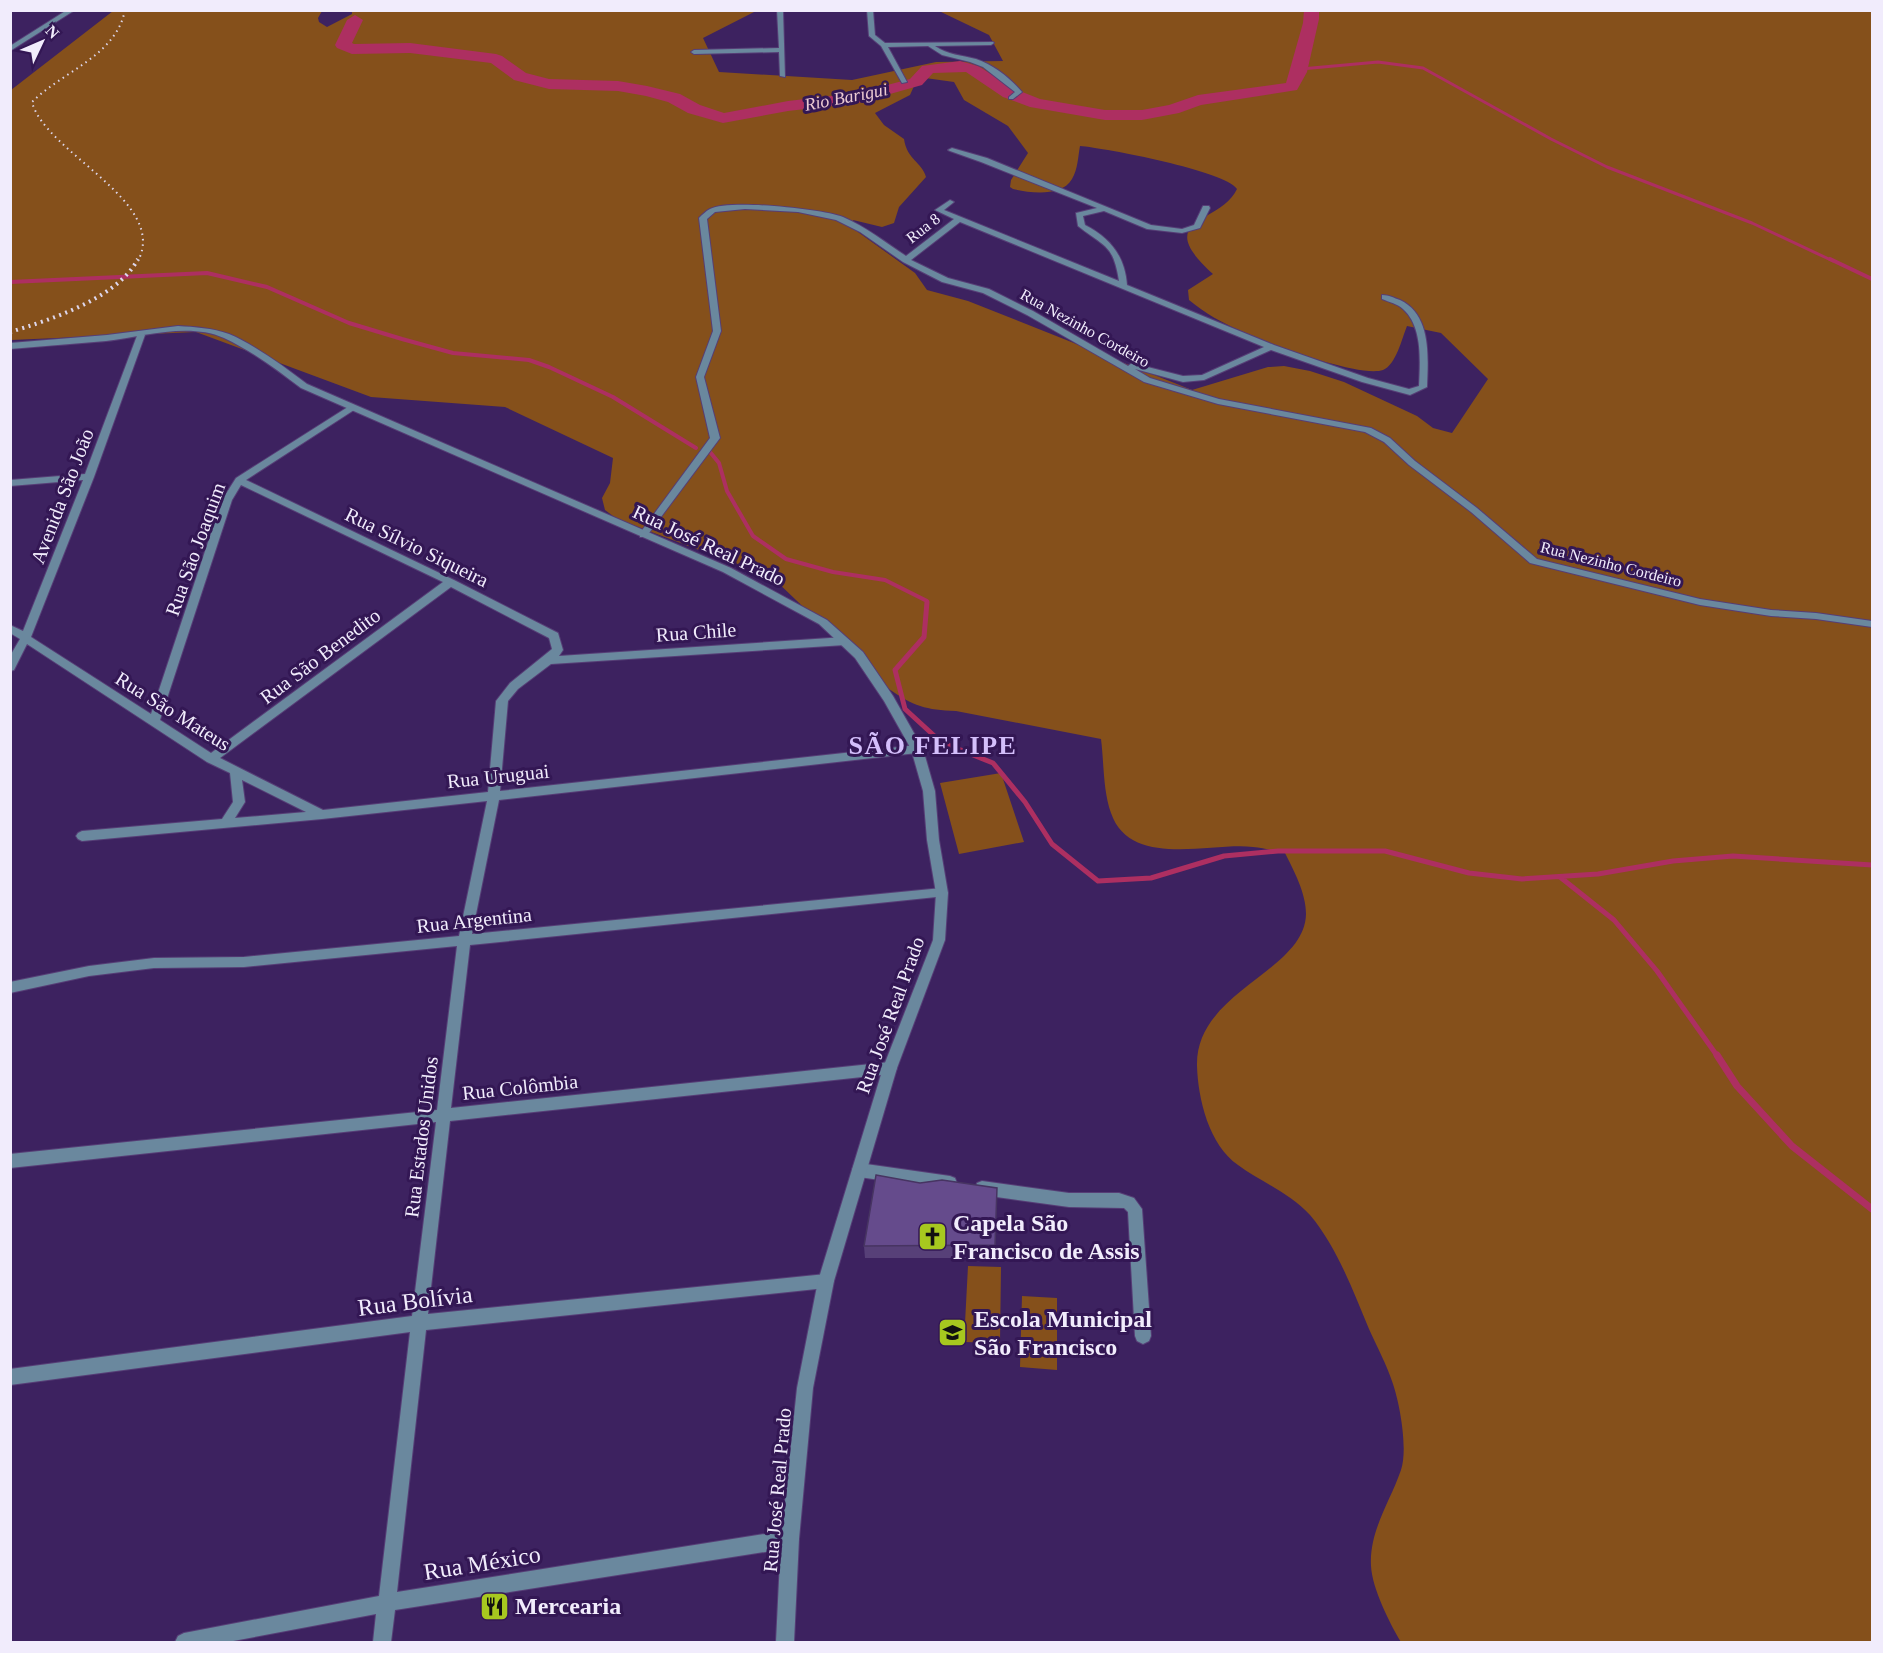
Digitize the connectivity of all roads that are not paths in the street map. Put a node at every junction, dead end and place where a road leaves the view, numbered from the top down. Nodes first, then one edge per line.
1 (72, 10) edge
2 (780, 10) edge
3 (870, 10) edge
4 (992, 43) dead end
5 (928, 44) junction
6 (884, 45) junction
7 (10, 49) edge
8 (782, 50) junction
9 (694, 52) dead end
10 (783, 75) dead end
11 (904, 82) dead end
12 (1011, 98) dead end
13 (952, 150) dead end
14 (950, 202) dead end
15 (1206, 208) dead end
16 (1104, 209) junction
17 (959, 219) junction
18 (906, 260) junction
19 (1123, 284) junction
20 (1385, 297) dead end
21 (141, 334) junction
22 (10, 346) edge
23 (1271, 347) junction
24 (1113, 360) junction
25 (351, 408) junction
26 (89, 477) junction
27 (239, 480) junction
28 (10, 483) edge
29 (643, 535) junction
30 (450, 582) junction
31 (1872, 624) edge
32 (10, 628) edge
33 (26, 639) junction
34 (845, 641) junction
35 (550, 660) junction
36 (10, 667) edge
37 (154, 722) junction
38 (917, 749) junction
39 (211, 759) junction
40 (235, 771) junction
41 (494, 796) junction
42 (322, 815) junction
43 (225, 822) junction
44 (82, 836) dead end
45 (942, 893) junction
46 (464, 940) junction
47 (10, 988) edge
48 (890, 1068) junction
49 (445, 1115) junction
50 (10, 1161) edge
51 (859, 1170) junction
52 (826, 1281) junction
53 (420, 1323) junction
54 (1143, 1336) dead end
55 (10, 1377) edge
56 (790, 1539) junction
57 (386, 1603) junction
58 (184, 1642) edge
59 (382, 1642) edge
60 (785, 1642) edge

1 - 7 street
2 - 8 street
3 - 6 street
4 - 5 street
5 - 6 street
5 - 12 street
6 - 11 street
8 - 9 street
8 - 10 street
13 - 16 street
14 - 17 street, Rua 8
15 - 16 street
16 - 19 street
17 - 18 street, Rua 8
17 - 19 street
18 - 24 street, Rua Nezinho Cordeiro
18 - 29 street, Rua Nezinho Cordeiro
19 - 23 street
20 - 23 street
21 - 22 street, Rua José Real Prado
21 - 25 street, Rua José Real Prado
21 - 26 street, Avenida São João
23 - 24 street
24 - 31 street, Rua Nezinho Cordeiro
25 - 27 street, Rua São Joaquim
25 - 29 street, Rua José Real Prado
26 - 28 street
26 - 33 street, Avenida São João
27 - 30 street, Rua Sílvio Siqueira
27 - 37 street, Rua São Joaquim
29 - 34 street, Rua José Real Prado
30 - 35 street, Rua Sílvio Siqueira
30 - 39 street, Rua São Benedito
32 - 33 street, Rua São Mateus
33 - 36 street, Avenida São João
33 - 37 street, Rua São Mateus
34 - 35 street, Rua Chile
34 - 38 street, Rua José Real Prado
35 - 41 street, Rua Estados Unidos
37 - 39 street, Rua São Mateus
38 - 41 street, Rua Uruguai
38 - 45 street, Rua José Real Prado
39 - 40 street, Rua São Mateus
40 - 42 street, Rua São Mateus
40 - 43 street
41 - 42 street, Rua Uruguai
41 - 46 street, Rua Estados Unidos
42 - 43 street, Rua Uruguai
43 - 44 street, Rua Uruguai
45 - 46 street, Rua Argentina
45 - 48 street, Rua José Real Prado
46 - 47 street, Rua Argentina
46 - 49 street, Rua Estados Unidos
48 - 49 street, Rua Colômbia
48 - 51 street, Rua José Real Prado
49 - 50 street, Rua Colômbia
49 - 53 street, Rua Estados Unidos
51 - 52 street, Rua José Real Prado
51 - 54 street
52 - 53 street, Rua Bolívia
52 - 56 street, Rua José Real Prado
53 - 55 street, Rua Bolívia
53 - 57 street, Rua Estados Unidos
56 - 57 street, Rua México
56 - 60 street, Rua José Real Prado
57 - 58 street, Rua México
57 - 59 street, Rua Estados Unidos

